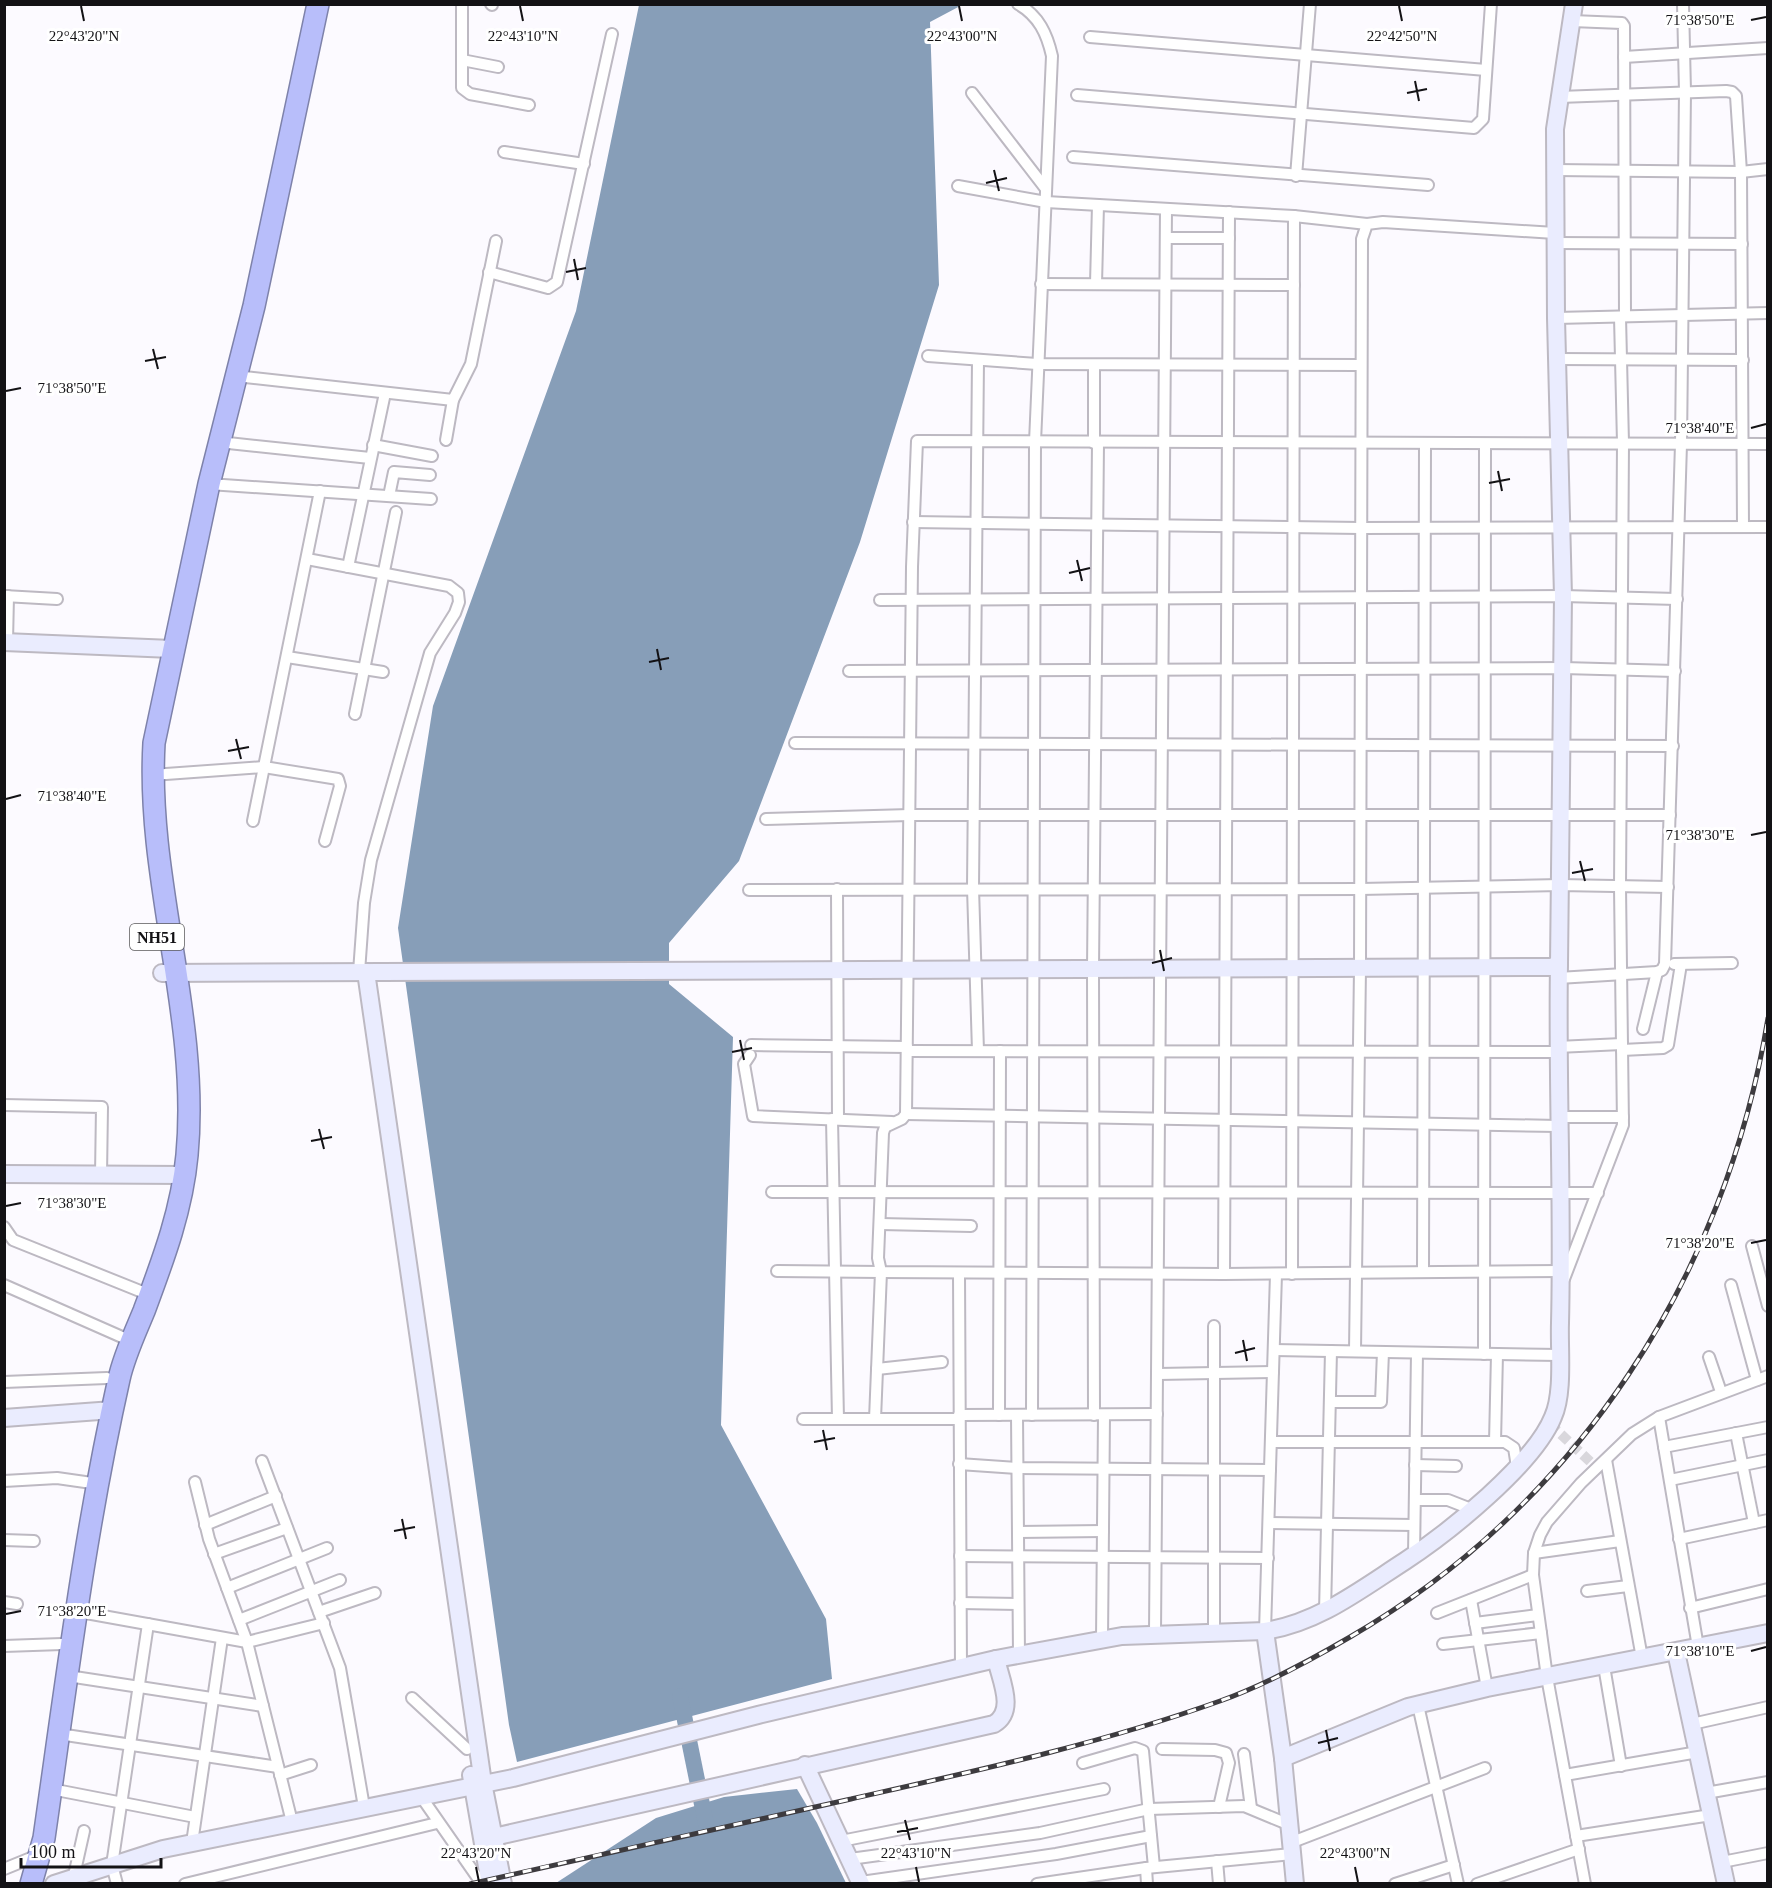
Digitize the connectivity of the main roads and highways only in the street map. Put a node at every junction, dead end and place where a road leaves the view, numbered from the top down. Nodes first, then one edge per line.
1 (306, 4) edge
2 (318, 4) edge
3 (165, 648) junction
4 (169, 973) junction
5 (180, 1175) junction
6 (107, 1410) junction
7 (72, 1611) junction
8 (32, 1870) edge

1 - 3 highway, NH51
2 - 3 highway, NH51
3 - 4 highway, NH51
3 - 4 highway, NH51
4 - 5 highway, NH51
5 - 6 highway, NH51
5 - 6 highway, NH51
6 - 7 highway, NH51
7 - 8 highway, NH51
7 - 8 highway, NH51

